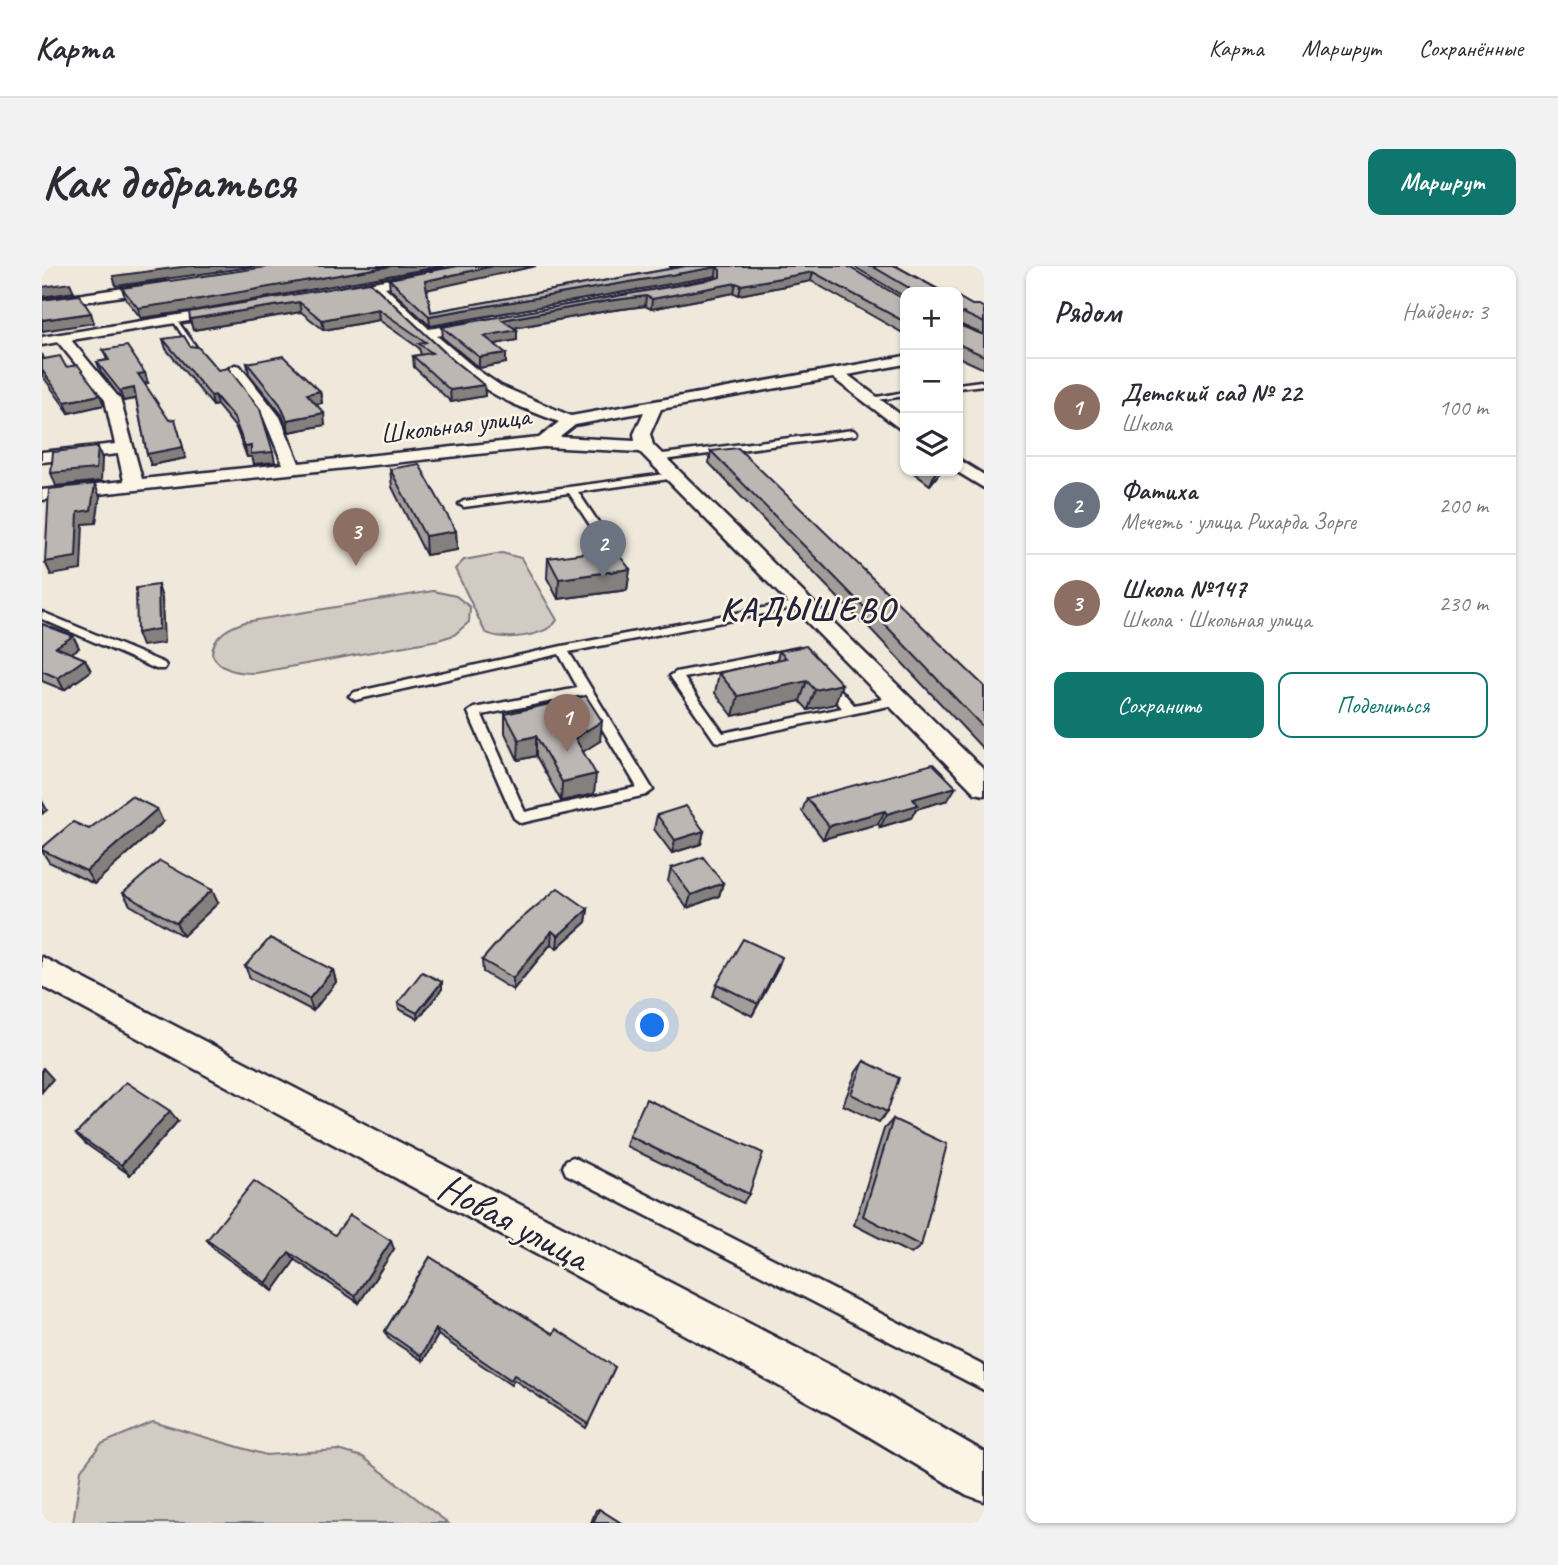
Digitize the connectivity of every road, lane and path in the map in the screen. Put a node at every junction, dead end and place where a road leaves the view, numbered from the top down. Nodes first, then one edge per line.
1 (478, 266) edge
2 (380, 280) junction
3 (178, 284) edge
4 (326, 295) edge
5 (42, 304) edge
6 (236, 310) edge
7 (174, 320) junction
8 (496, 321) edge
9 (429, 333) junction
10 (62, 338) junction
11 (42, 341) edge
12 (198, 352) edge
13 (900, 361) edge
14 (235, 369) dead end
15 (836, 373) junction
16 (981, 383) dead end
17 (963, 385) edge
18 (900, 395) edge
19 (870, 399) junction
20 (654, 407) junction
21 (570, 421) junction
22 (900, 421) edge
23 (853, 433) dead end
24 (544, 442) junction
25 (126, 448) junction
26 (650, 453) junction
27 (42, 457) edge
28 (293, 468) junction
29 (963, 468) edge
30 (673, 476) junction
31 (984, 483) edge
32 (134, 484) junction
33 (571, 489) junction
34 (42, 498) edge
35 (464, 504) dead end
36 (609, 546) dead end
37 (800, 604) junction
38 (42, 615) edge
39 (562, 650) junction
40 (160, 666) dead end
41 (586, 690) junction
42 (355, 696) dead end
43 (898, 700) junction
44 (851, 710) junction
45 (984, 786) edge
46 (42, 970) edge
47 (573, 1167) dead end
48 (984, 1378) edge
49 (984, 1478) edge

1 - 2 street
2 - 4 street
2 - 9 street
3 - 5 street
6 - 7 street
7 - 10 street
7 - 12 lane
8 - 9 street
9 - 21 street
10 - 11 street
10 - 25 street
13 - 15 street, Школьная улица
14 - 28 street
15 - 19 street
15 - 20 street, Школьная улица
16 - 17 lane
18 - 19 lane
19 - 22 street
20 - 21 street, Школьная улица
20 - 26 street
21 - 24 street, Школьная улица
23 - 26 lane
24 - 26 street
24 - 28 street, Школьная улица
25 - 27 street
25 - 32 street
26 - 30 street
28 - 32 street, Школьная улица
29 - 31 street
30 - 33 lane
30 - 37 street
32 - 34 street, Школьная улица
33 - 35 lane
33 - 36 lane
37 - 39 lane
37 - 43 street
38 - 40 lane
39 - 41 lane
39 - 42 lane
41 - 41 lane
43 - 44 lane
43 - 45 street
44 - 44 lane
46 - 49 street, Новая улица
47 - 48 lane

